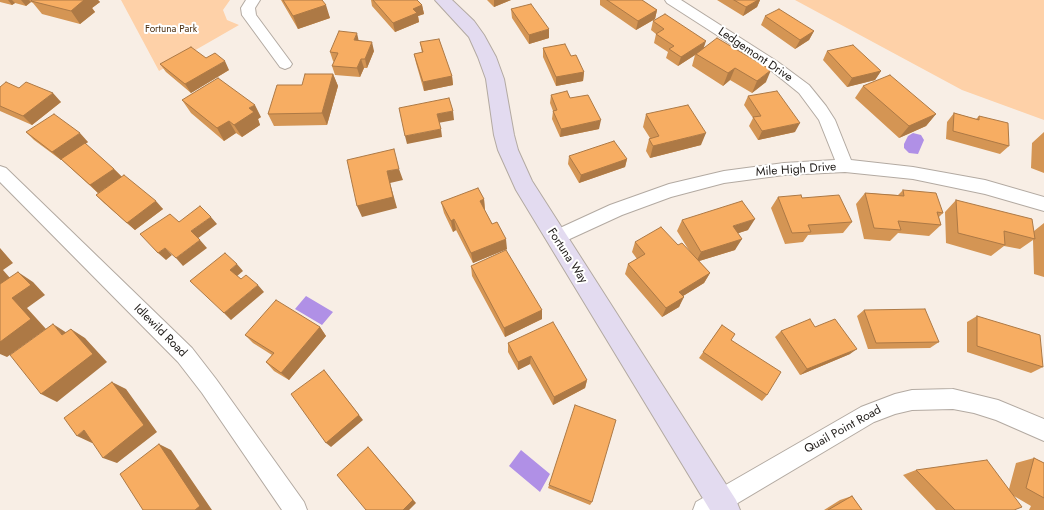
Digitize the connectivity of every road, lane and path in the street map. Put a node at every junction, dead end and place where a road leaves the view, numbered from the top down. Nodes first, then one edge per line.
1 (253, 0) edge
2 (443, 0) edge
3 (672, 0) edge
4 (285, 64) dead end
5 (845, 166) junction
6 (0, 172) edge
7 (1044, 204) edge
8 (555, 238) junction
9 (1044, 430) edge
10 (717, 507) edge
11 (296, 510) edge

1 - 4 street
2 - 8 street, Fortuna Way
3 - 5 street, Ledgemont Drive
5 - 7 street, Mile High Drive
5 - 8 street, Mile High Drive
6 - 11 street, Idlewild Road
8 - 10 street, Fortuna Way
9 - 10 street, Quail Point Road

